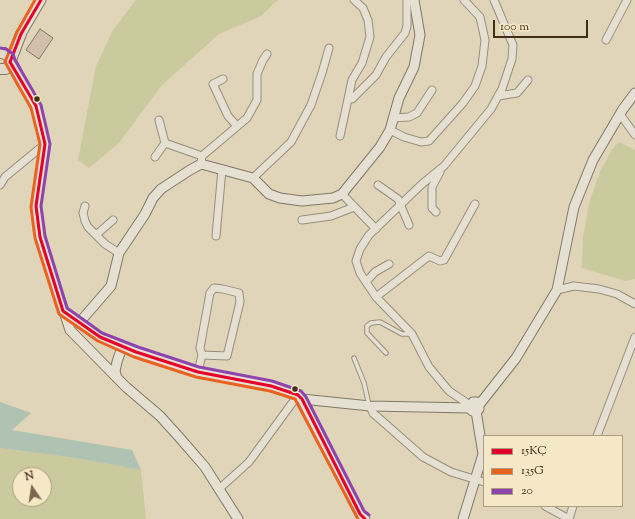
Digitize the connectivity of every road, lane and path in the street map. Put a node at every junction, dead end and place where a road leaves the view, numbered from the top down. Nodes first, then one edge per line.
1 (41, 0) edge
2 (354, 0) edge
3 (408, 0) edge
4 (414, 0) edge
5 (464, 0) edge
6 (494, 0) edge
7 (627, 0) edge
8 (21, 34) junction
9 (606, 40) dead end
10 (328, 48) dead end
11 (0, 53) edge
12 (267, 54) dead end
13 (10, 62) junction
14 (0, 70) edge
15 (223, 79) dead end
16 (528, 80) dead end
17 (22, 83) junction
18 (432, 90) dead end
19 (635, 93) edge
20 (498, 96) junction
21 (348, 99) junction
22 (620, 114) junction
23 (393, 118) junction
24 (159, 120) dead end
25 (237, 126) junction
26 (390, 130) junction
27 (635, 135) edge
28 (340, 136) dead end
29 (165, 143) junction
30 (45, 144) junction
31 (155, 157) dead end
32 (202, 160) junction
33 (444, 166) junction
34 (222, 169) junction
35 (252, 178) junction
36 (0, 185) edge
37 (378, 185) dead end
38 (342, 194) junction
39 (475, 204) dead end
40 (86, 206) dead end
41 (401, 206) junction
42 (354, 207) junction
43 (436, 212) dead end
44 (113, 220) dead end
45 (302, 220) dead end
46 (409, 224) dead end
47 (376, 229) junction
48 (96, 235) junction
49 (216, 236) dead end
50 (119, 253) junction
51 (388, 264) dead end
52 (366, 282) junction
53 (557, 290) junction
54 (376, 297) junction
55 (635, 304) edge
56 (63, 311) junction
57 (79, 322) junction
58 (412, 334) junction
59 (635, 337) edge
60 (122, 347) junction
61 (386, 353) dead end
62 (202, 355) junction
63 (354, 358) dead end
64 (198, 372) junction
65 (117, 378) junction
66 (300, 397) junction
67 (370, 406) junction
68 (474, 407) junction
69 (597, 435) edge
70 (483, 449) edge
71 (483, 461) edge
72 (480, 481) edge
73 (219, 489) junction
74 (547, 507) edge
75 (573, 507) edge
76 (238, 519) edge
77 (365, 519) edge
78 (463, 519) edge
79 (569, 519) edge

1 - 8 street
2 - 21 street
3 - 21 street
4 - 23 street
5 - 26 street
6 - 20 street
7 - 9 street
8 - 11 main road
8 - 13 main road
10 - 35 street
11 - 13 main road
12 - 25 street
13 - 14 main road
13 - 17 main road
14 - 17 main road
15 - 25 street
16 - 20 street
17 - 30 street
18 - 23 street
19 - 22 street
20 - 33 street
21 - 28 street
22 - 27 street
22 - 53 street
23 - 26 street
24 - 29 street
25 - 32 street
26 - 38 street
29 - 31 street
29 - 32 street
30 - 36 street
30 - 56 street
32 - 34 street
32 - 50 street
33 - 41 street
33 - 43 street
34 - 35 street
34 - 49 street
35 - 38 street
37 - 41 street
38 - 42 street
39 - 54 street
40 - 48 street
41 - 46 street
41 - 47 street
42 - 45 street
42 - 47 street
44 - 48 street
47 - 52 street
48 - 50 street
50 - 57 street
51 - 52 street
52 - 54 street
53 - 55 street
53 - 68 street
54 - 58 street
56 - 57 street
56 - 65 street
57 - 60 street
58 - 61 lane
58 - 68 street
59 - 69 street
60 - 64 street
60 - 65 street
62 - 62 street
62 - 64 street
63 - 67 lane
64 - 66 street
65 - 73 street
66 - 67 street
66 - 73 street
66 - 77 street
67 - 68 street
67 - 72 street
68 - 70 street
71 - 72 street
72 - 78 street
73 - 76 street
74 - 79 street
75 - 79 street

